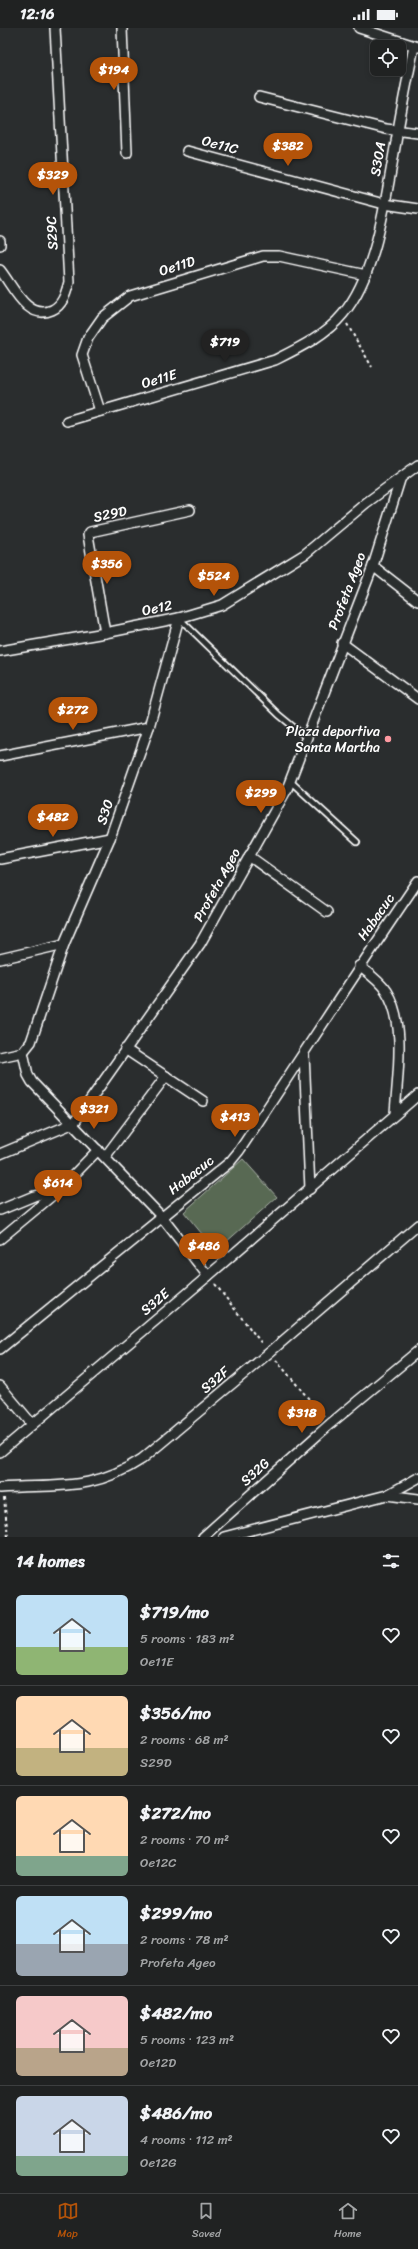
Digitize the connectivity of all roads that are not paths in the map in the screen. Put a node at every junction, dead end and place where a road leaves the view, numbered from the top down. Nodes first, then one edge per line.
1 (55, 28) edge
2 (122, 28) edge
3 (359, 28) edge
4 (416, 47) edge
5 (259, 97) dead end
6 (397, 132) junction
7 (418, 132) edge
8 (187, 151) dead end
9 (128, 153) dead end
10 (384, 204) junction
11 (418, 208) edge
12 (0, 242) edge
13 (0, 245) edge
14 (0, 270) edge
15 (366, 275) junction
16 (100, 411) junction
17 (67, 421) dead end
18 (418, 465) edge
19 (400, 480) junction
20 (190, 510) dead end
21 (373, 566) junction
22 (418, 601) edge
23 (178, 618) junction
24 (105, 633) junction
25 (342, 643) junction
26 (0, 651) edge
27 (418, 699) edge
28 (149, 727) junction
29 (308, 739) junction
30 (0, 756) edge
31 (290, 781) junction
32 (110, 838) junction
33 (357, 842) dead end
34 (249, 856) junction
35 (0, 859) edge
36 (418, 880) edge
37 (327, 912) dead end
38 (64, 944) junction
39 (0, 959) edge
40 (359, 966) junction
41 (125, 1050) junction
42 (23, 1052) junction
43 (304, 1054) junction
44 (0, 1057) edge
45 (166, 1076) junction
46 (418, 1095) edge
47 (203, 1101) dead end
48 (395, 1114) junction
49 (74, 1124) junction
50 (98, 1150) junction
51 (0, 1154) edge
52 (105, 1157) junction
53 (310, 1189) junction
54 (58, 1190) junction
55 (0, 1210) edge
56 (161, 1216) junction
57 (418, 1225) edge
58 (0, 1239) edge
59 (208, 1276) junction
60 (0, 1349) edge
61 (418, 1351) edge
62 (0, 1386) edge
63 (32, 1424) junction
64 (0, 1452) edge
65 (418, 1478) edge
66 (1, 1488) edge
67 (387, 1495) junction
68 (418, 1499) edge
69 (203, 1537) edge
70 (224, 1537) edge

1 - 14 street, S29C
2 - 9 street
3 - 4 street
4 - 6 street, S30A
5 - 6 street
6 - 7 street
6 - 10 street, S30A
8 - 10 street, Oe11C
10 - 11 street, Oe11C
10 - 15 street, S30A
12 - 13 street
15 - 16 street, Oe11E
15 - 16 street, Oe11D
16 - 17 street, Oe11E
18 - 19 street, Oe12
19 - 21 street, Profeta Ageo
19 - 23 street, Oe12
20 - 24 street, S29D
21 - 22 street
21 - 25 street, Profeta Ageo
23 - 24 street, Oe12
23 - 28 street, S30
23 - 29 lane
24 - 26 street, Oe12
25 - 27 street
25 - 29 street, Profeta Ageo
28 - 30 street
28 - 32 street, S30
29 - 31 street, Profeta Ageo
31 - 33 lane
31 - 34 street, Profeta Ageo
32 - 35 street
32 - 38 street, S30
34 - 37 street
34 - 41 street, Profeta Ageo
36 - 40 street, Habacuc
38 - 39 street
38 - 42 street, S30
40 - 43 street, Habacuc
40 - 48 street
41 - 45 street
41 - 49 street, Profeta Ageo
42 - 44 street
42 - 49 street
43 - 53 street
43 - 56 street, Habacuc
45 - 47 street
45 - 52 street
46 - 48 street, S32E
48 - 53 street, S32E
49 - 50 street
49 - 51 street
50 - 52 street
50 - 54 street
52 - 56 street
53 - 59 street, S32E
54 - 55 street
54 - 58 street
56 - 59 street
56 - 60 street, Habacuc
57 - 66 street, S32F
59 - 63 street, S32E
61 - 69 street, S32G
62 - 63 street
63 - 64 street, S32E
65 - 67 street
67 - 68 street
67 - 70 street

